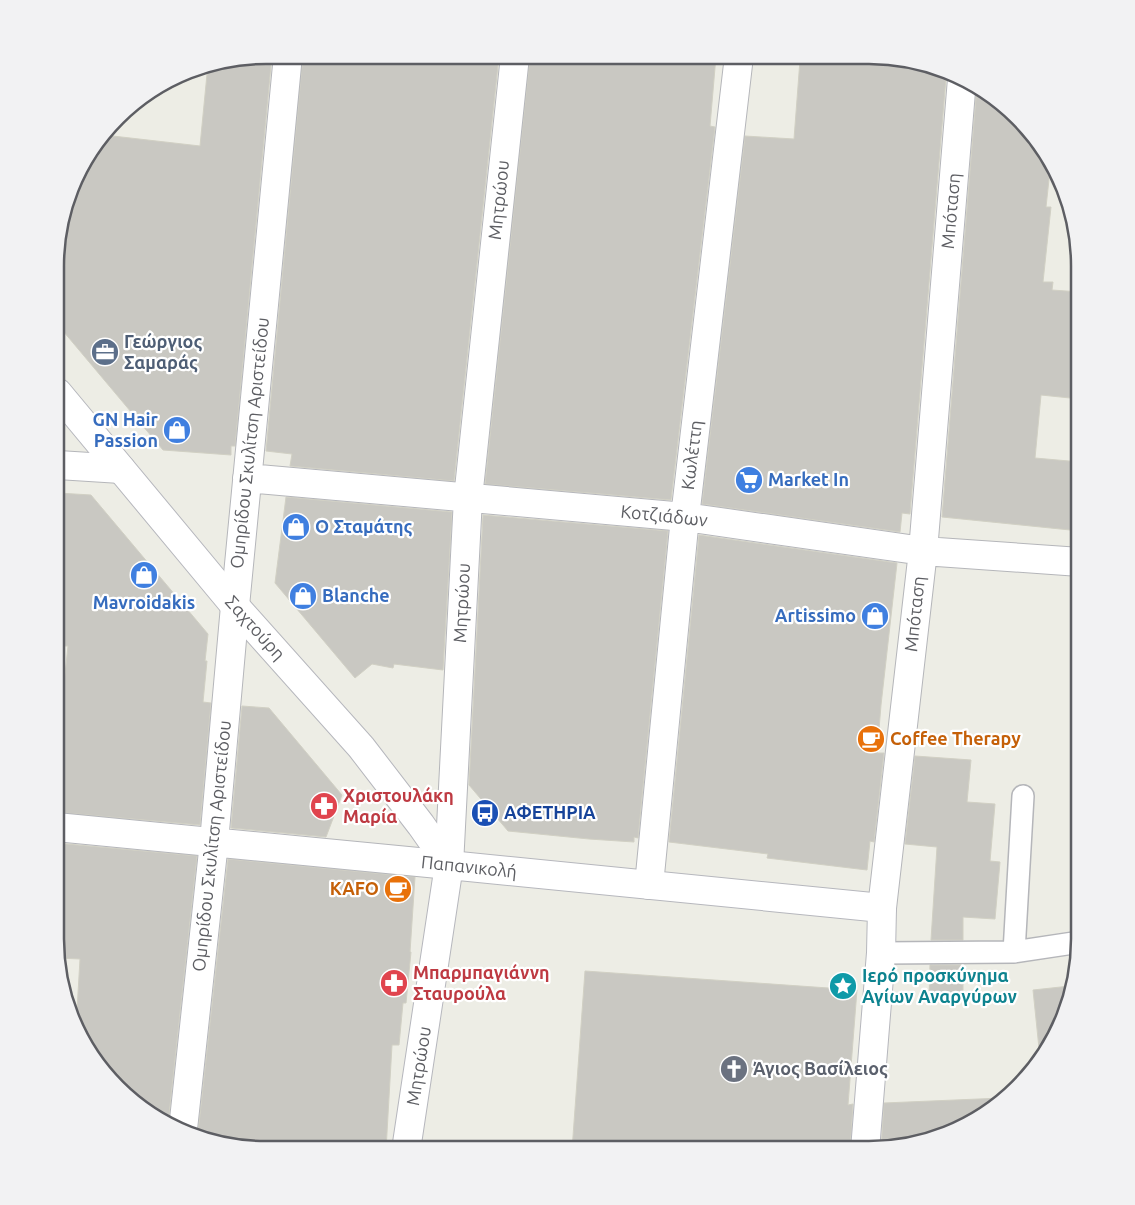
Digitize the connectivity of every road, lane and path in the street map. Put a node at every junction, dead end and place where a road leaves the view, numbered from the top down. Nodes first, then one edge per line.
1 (287, 64) edge
2 (513, 64) edge
3 (738, 64) edge
4 (961, 86) edge
5 (64, 400) edge
6 (64, 465) edge
7 (121, 469) junction
8 (247, 478) junction
9 (468, 498) junction
10 (685, 517) junction
11 (923, 551) junction
12 (1071, 561) edge
13 (234, 606) junction
14 (1023, 796) dead end
15 (64, 827) edge
16 (214, 842) junction
17 (449, 865) junction
18 (649, 885) junction
19 (882, 908) junction
20 (1071, 943) edge
21 (1014, 952) junction
22 (881, 953) junction
23 (184, 1124) edge
24 (407, 1141) edge
25 (865, 1141) edge

1 - 8 street, Ομηρίδου Σκυλίτση Αριστείδου
2 - 9 street, Μητρώου
3 - 10 street, Κωλέττη
4 - 11 street, Μπόταση
5 - 7 street, Σαχτούρη
6 - 7 street
7 - 13 street, Σαχτούρη
8 - 9 street, Κοτζιάδων
8 - 13 street, Ομηρίδου Σκυλίτση Αριστείδου
9 - 10 street, Κοτζιάδων
9 - 17 street, Μητρώου
10 - 11 street, Κοτζιάδων
10 - 18 street, Κωλέττη
11 - 12 street, Κοτζιάδων
11 - 19 street, Μπόταση
13 - 16 street, Ομηρίδου Σκυλίτση Αριστείδου
13 - 17 street, Σαχτούρη
14 - 21 lane
15 - 16 street, Παπανικολή
16 - 17 street, Παπανικολή
16 - 23 street, Ομηρίδου Σκυλίτση Αριστείδου
17 - 18 street, Παπανικολή
17 - 24 street, Μητρώου
18 - 19 street, Παπανικολή
19 - 22 street, Μπόταση
20 - 21 lane
21 - 22 lane
22 - 25 street, Μπόταση

